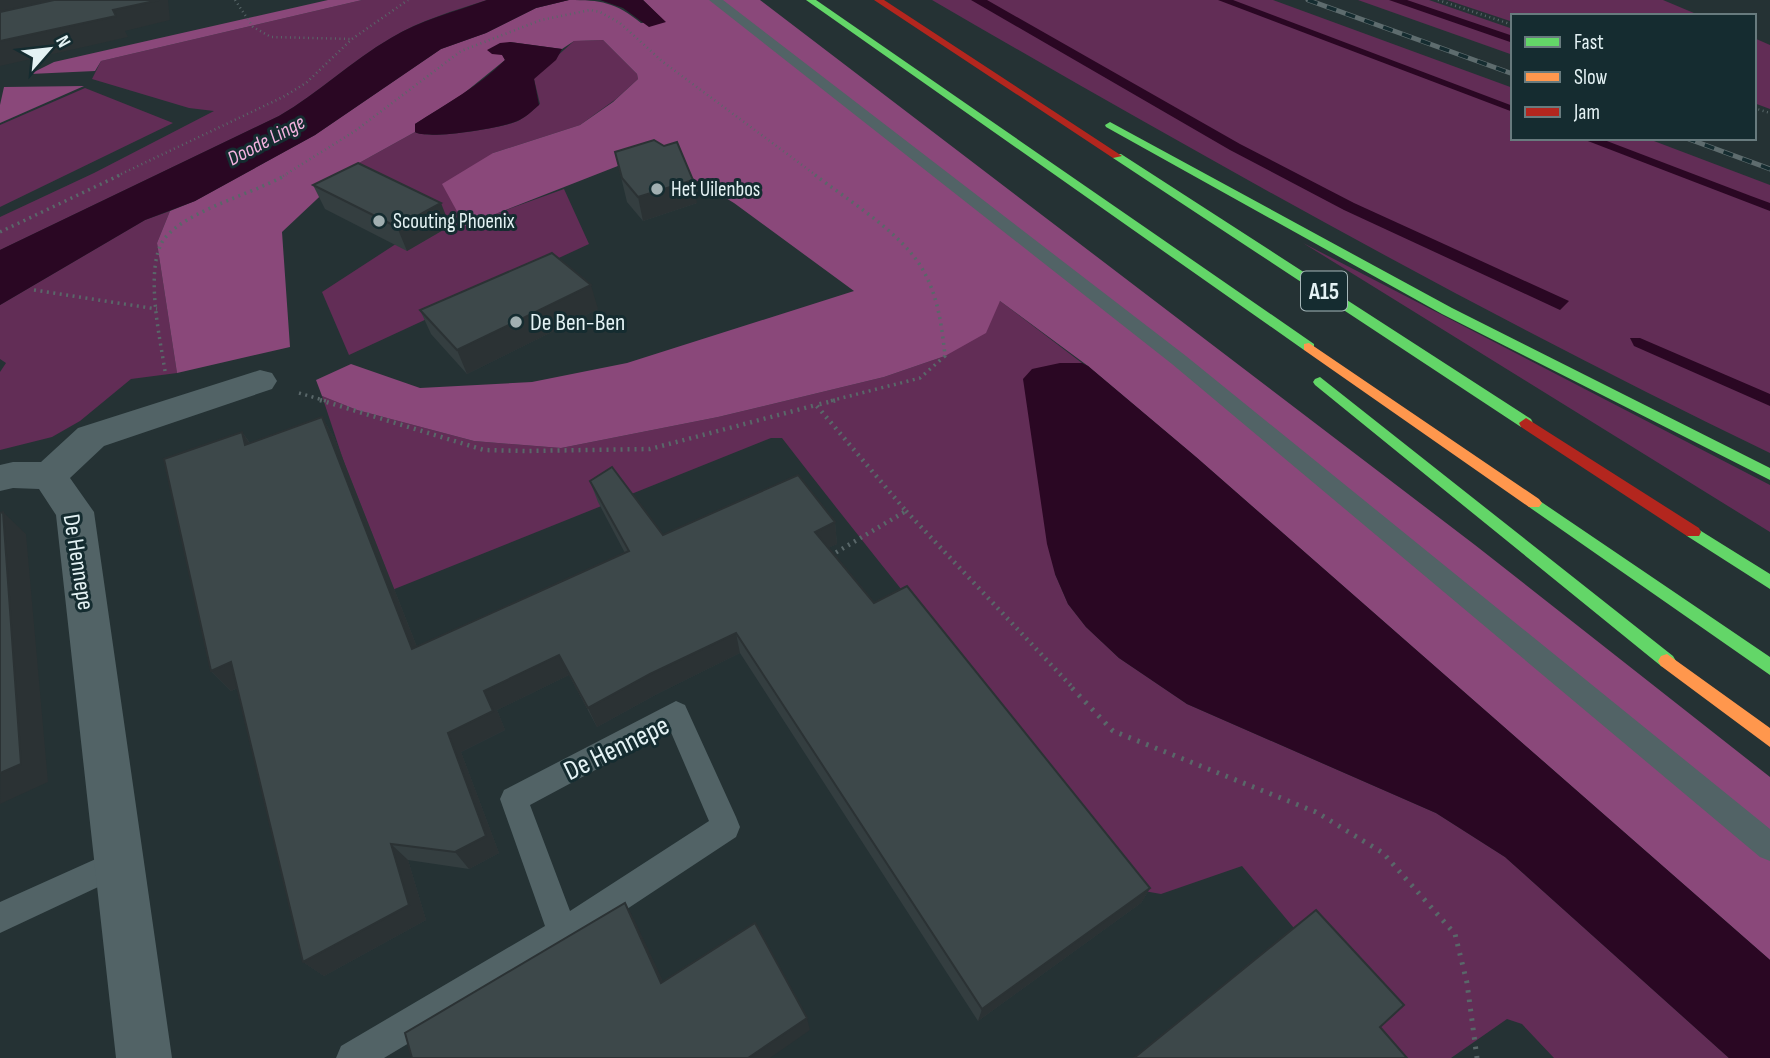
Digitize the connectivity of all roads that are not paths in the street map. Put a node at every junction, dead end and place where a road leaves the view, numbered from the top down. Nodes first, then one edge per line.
1 (715, 0) edge
2 (810, 0) edge
3 (878, 0) edge
4 (1050, 92) dead end
5 (1098, 119) dead end
6 (1068, 179) junction
7 (1250, 327) dead end
8 (1304, 370) dead end
9 (260, 381) road end
10 (1770, 475) edge
11 (49, 477) junction
12 (0, 478) edge
13 (1770, 582) edge
14 (1770, 667) edge
15 (1770, 739) edge
16 (1770, 847) edge
17 (118, 863) junction
18 (0, 918) edge
19 (563, 933) junction
20 (144, 1058) edge
21 (353, 1058) edge

1 - 16 lane
2 - 6 highway, A15
3 - 4 highway, A15
3 - 13 highway, A15
5 - 10 highway, A15
6 - 7 highway, A15
6 - 14 highway, A15
8 - 15 highway
9 - 11 street
11 - 12 street
11 - 17 street, De Hennepe
17 - 18 lane
17 - 20 street, De Hennepe
19 - 19 lane, De Hennepe
19 - 21 lane, De Hennepe

